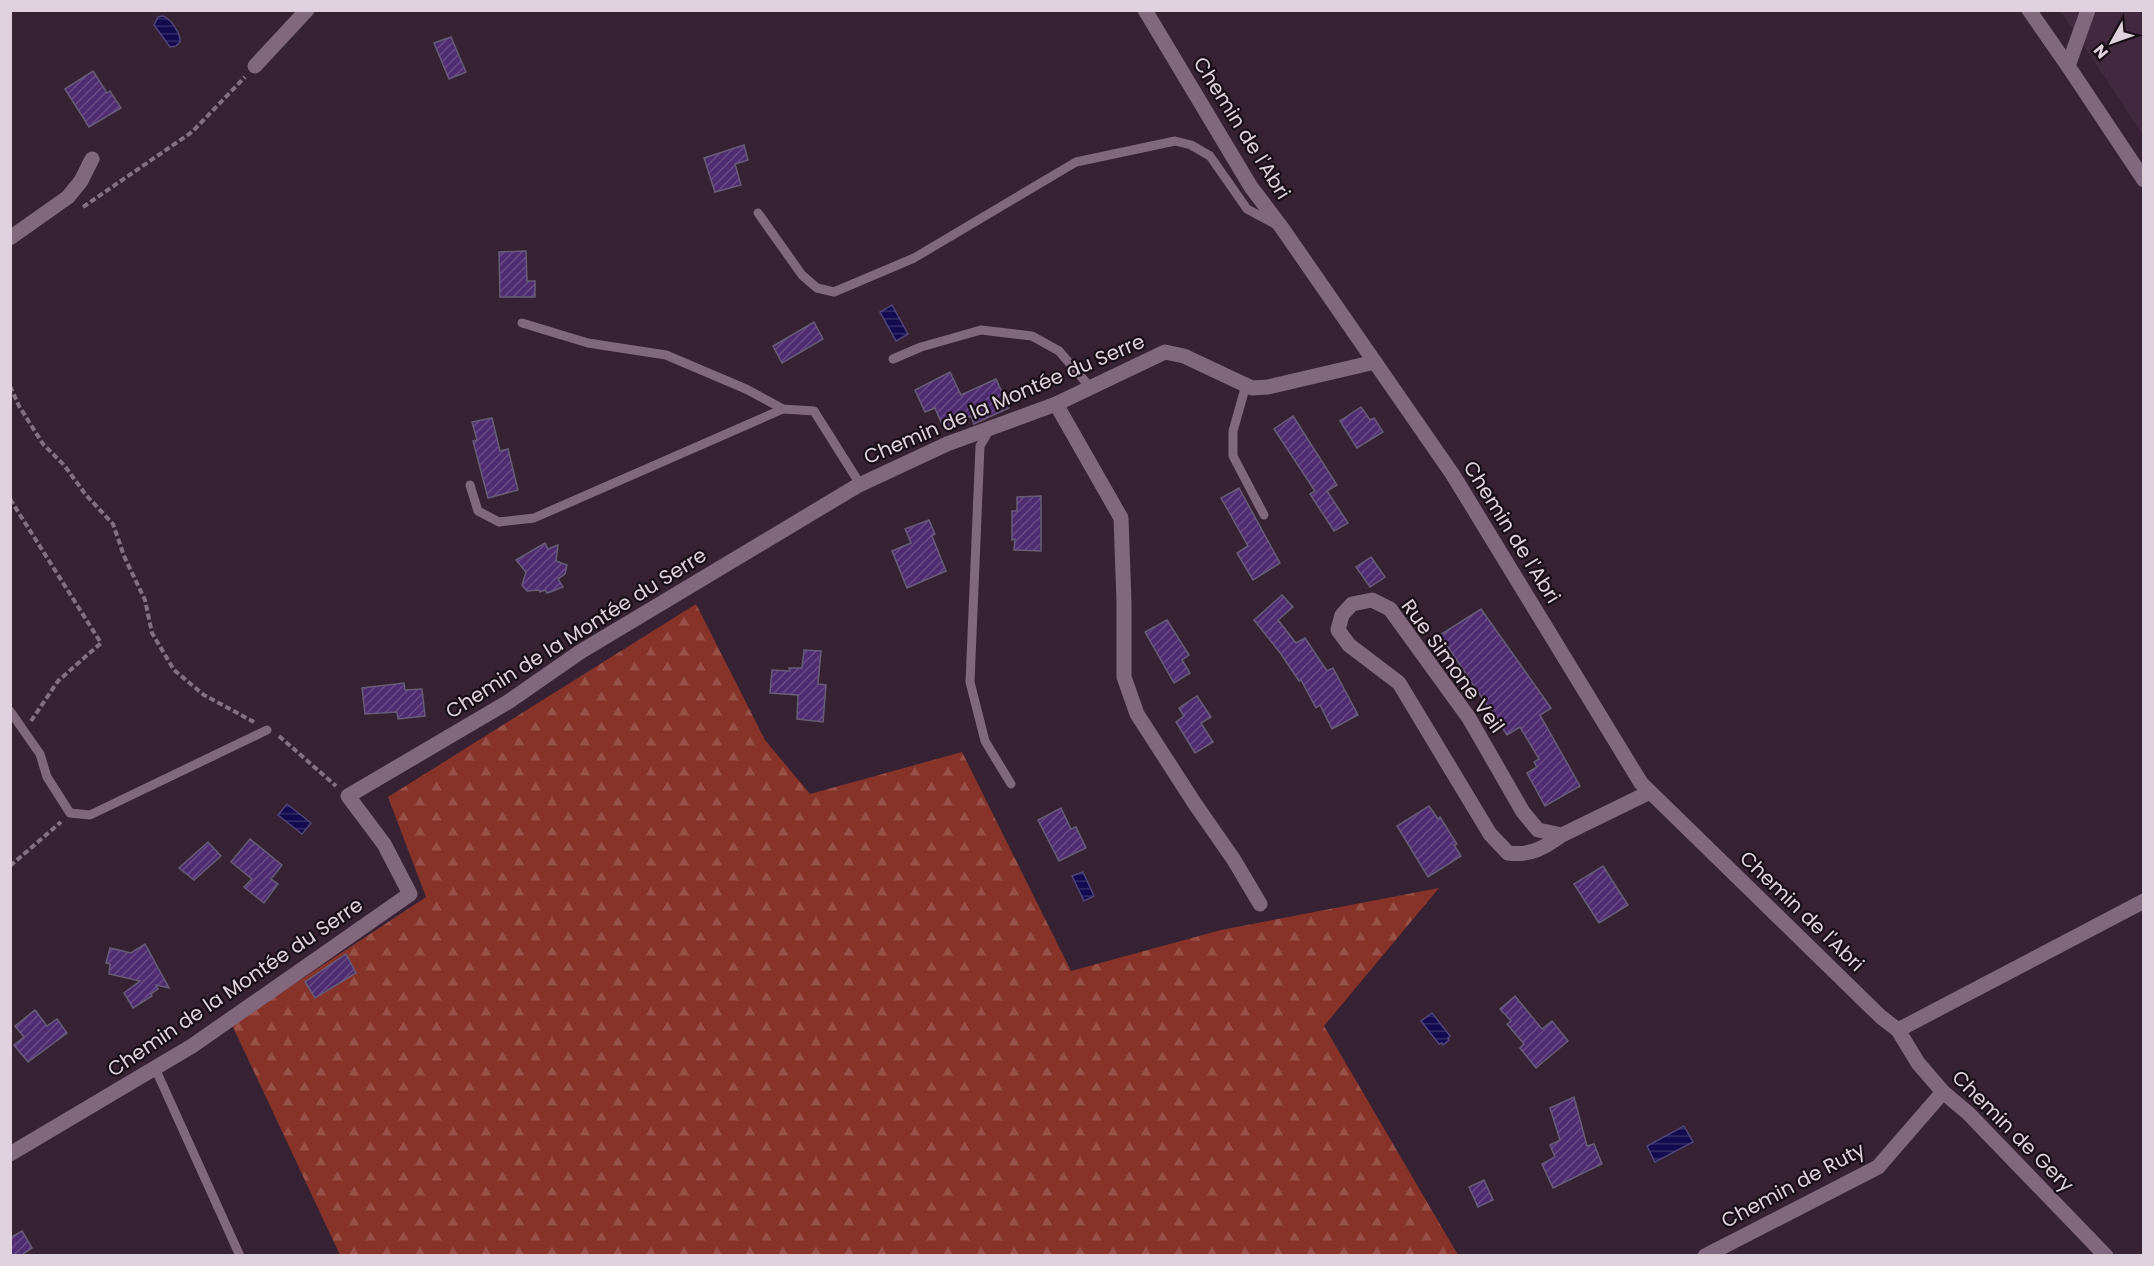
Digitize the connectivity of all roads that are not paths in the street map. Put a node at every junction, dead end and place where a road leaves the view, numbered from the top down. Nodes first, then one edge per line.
1 (307, 10) edge
2 (1144, 10) edge
3 (2029, 10) edge
4 (2088, 10) edge
5 (255, 66) road end
6 (2068, 66) junction
7 (92, 159) dead end
8 (2144, 180) edge
9 (758, 213) dead end
10 (1282, 228) junction
11 (10, 238) edge
12 (522, 323) dead end
13 (893, 358) dead end
14 (1375, 362) junction
15 (1246, 385) junction
16 (1090, 387) junction
17 (1056, 404) junction
18 (783, 409) junction
19 (992, 428) junction
20 (860, 484) junction
21 (470, 485) dead end
22 (1264, 515) dead end
23 (10, 711) edge
24 (267, 730) road end
25 (1011, 784) dead end
26 (1650, 792) junction
27 (1562, 835) junction
28 (2144, 901) edge
29 (1260, 904) dead end
30 (1898, 1030) junction
31 (155, 1068) junction
32 (1943, 1092) junction
33 (10, 1155) edge
34 (240, 1256) edge
35 (1705, 1256) edge
36 (2106, 1256) edge

1 - 5 street
2 - 10 street, Chemin de l'Abri
3 - 6 street
4 - 6 street
6 - 8 street
7 - 11 street
9 - 10 lane
10 - 14 street, Chemin de l'Abri
12 - 18 lane
13 - 16 lane
14 - 15 street, Chemin de la Montée du Serre
14 - 26 street, Chemin de l'Abri
15 - 16 street, Chemin de la Montée du Serre
15 - 22 lane
16 - 17 street, Chemin de la Montée du Serre
17 - 19 street, Chemin de la Montée du Serre
17 - 29 street
18 - 20 lane
18 - 21 lane
19 - 20 street, Chemin de la Montée du Serre
19 - 25 lane
20 - 31 street, Chemin de la Montée du Serre
23 - 24 lane
26 - 27 street, Rue Simone Veil
26 - 30 street, Chemin de l'Abri
27 - 27 street, Rue Simone Veil
28 - 30 street
30 - 32 street, Chemin de Gery
31 - 33 street, Chemin de la Montée du Serre
31 - 34 lane
32 - 35 street, Chemin de Ruty
32 - 36 street, Chemin de Gery

